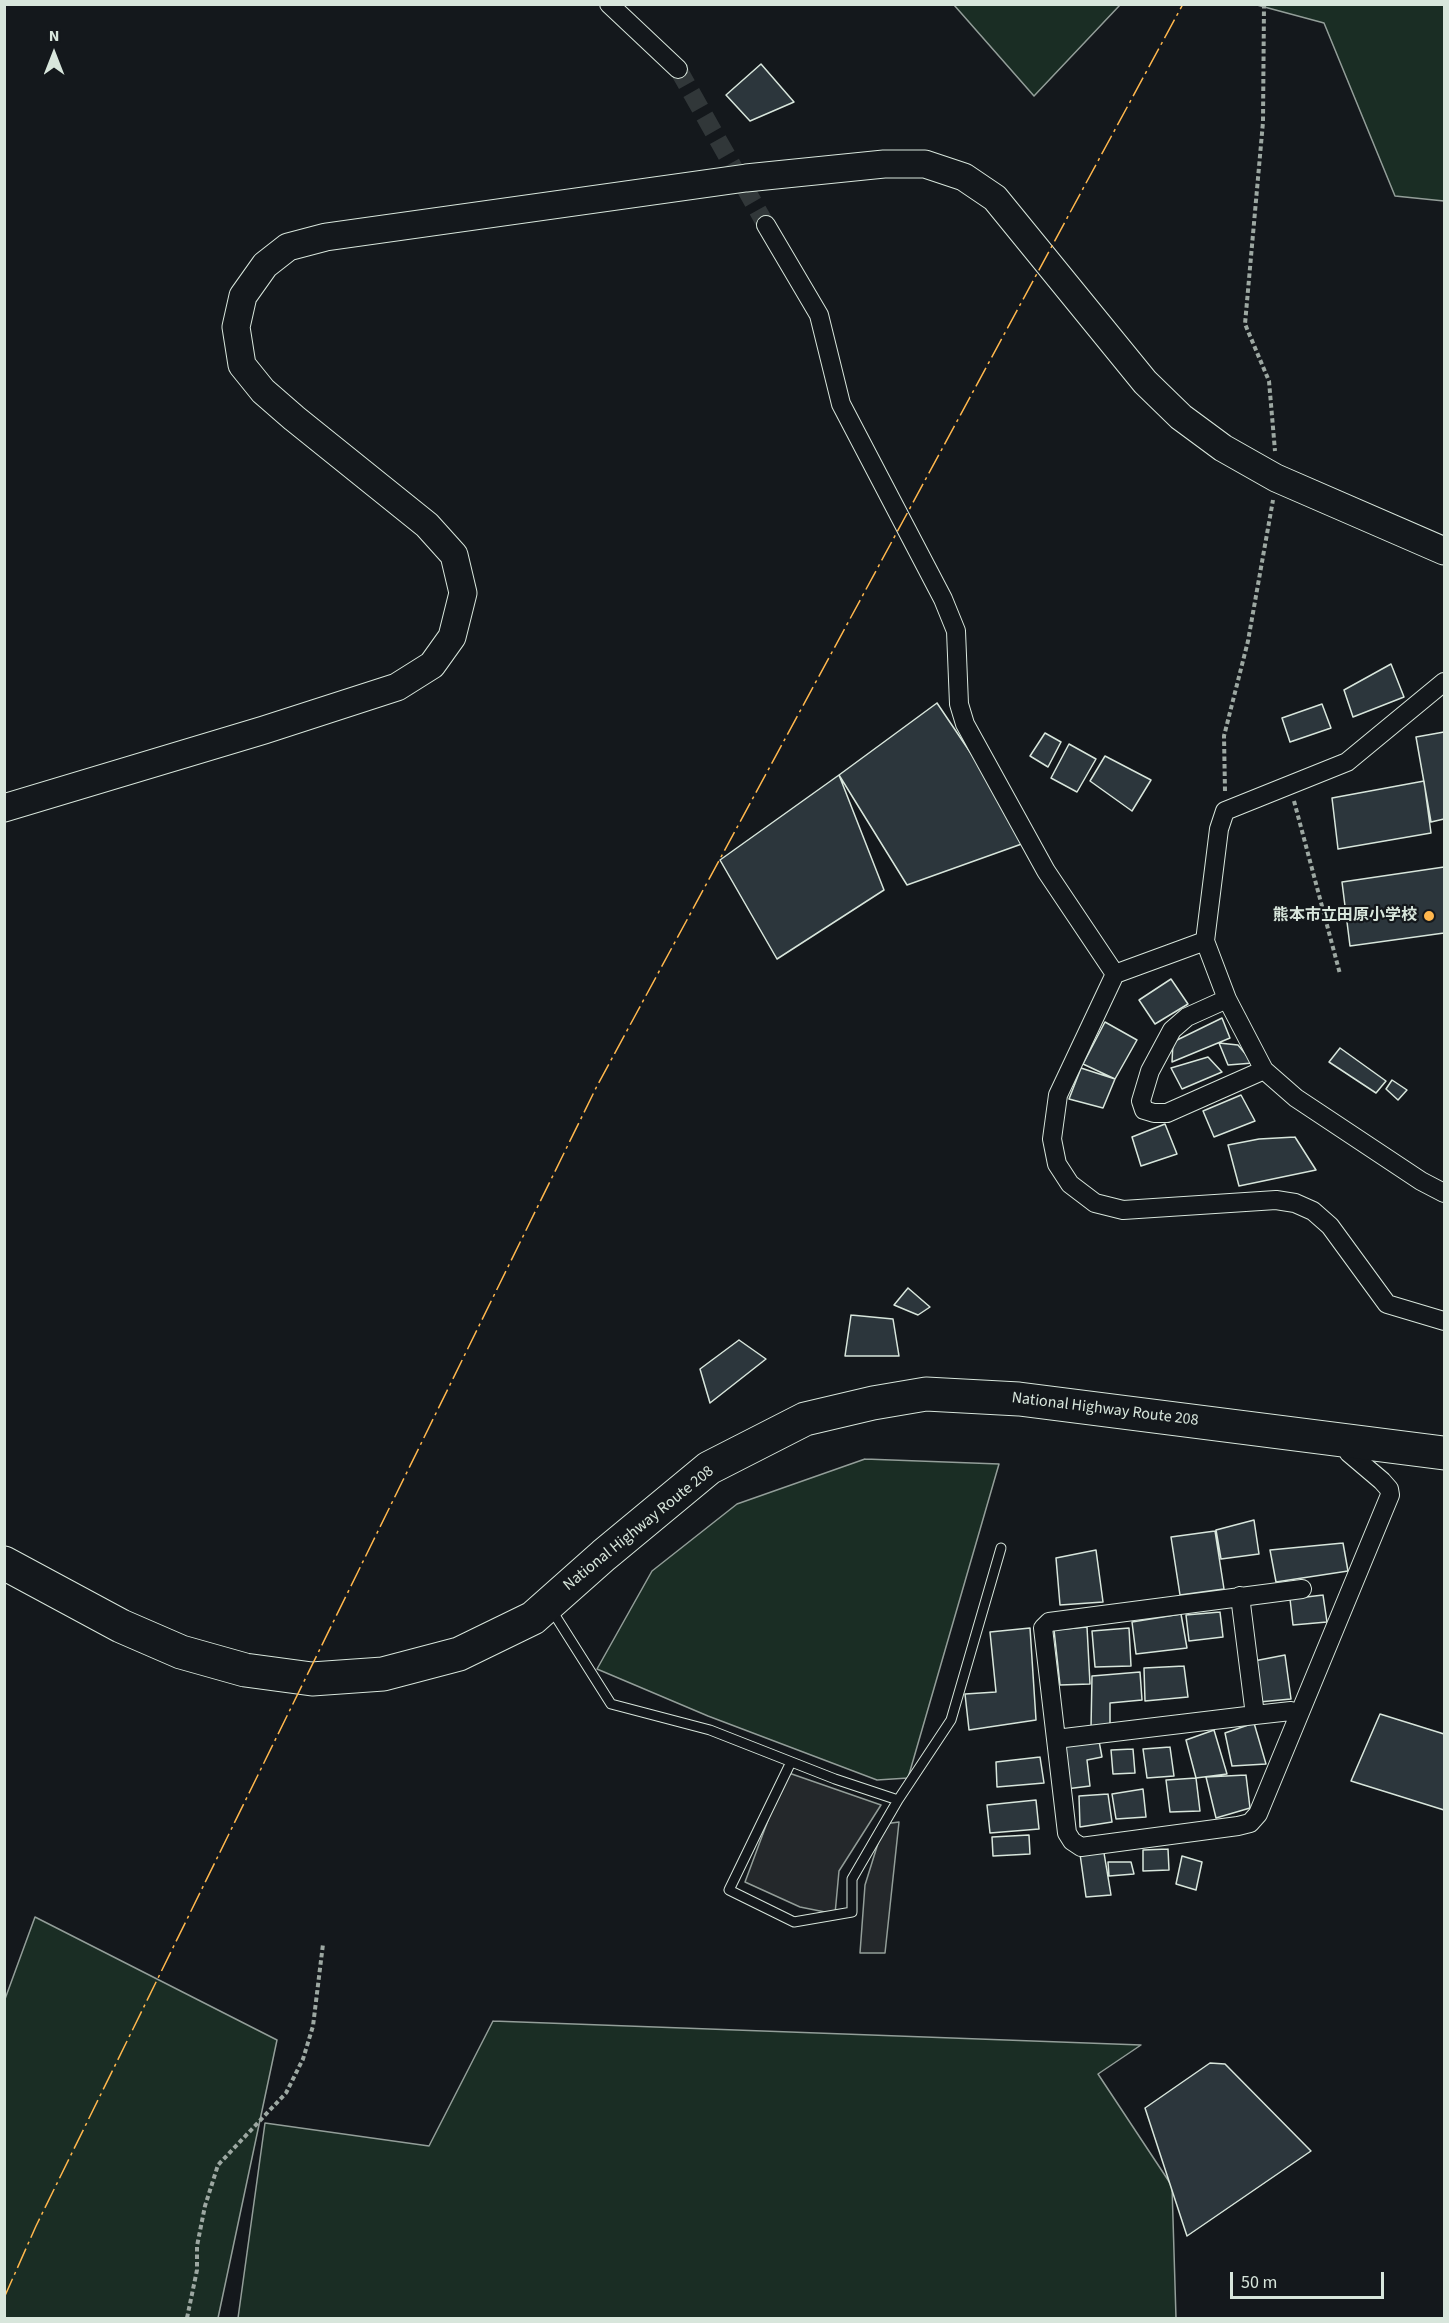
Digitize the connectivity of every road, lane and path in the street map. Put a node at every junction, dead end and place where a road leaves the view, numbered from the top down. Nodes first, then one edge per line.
1 (609, 4) edge
2 (1264, 4) edge
3 (678, 69) tunnel mouth
4 (766, 225) tunnel mouth
5 (1276, 478) junction
6 (1444, 551) edge
7 (1444, 682) edge
8 (1290, 786) junction
9 (4, 808) edge
10 (1225, 811) junction
11 (1205, 941) junction
12 (1115, 974) junction
13 (1340, 974) dead end
14 (1227, 999) junction
15 (1264, 1070) junction
16 (1444, 1193) edge
17 (1444, 1321) edge
18 (1351, 1440) junction
19 (1444, 1454) edge
20 (1001, 1548) dead end
21 (4, 1563) edge
22 (1302, 1589) dead end
23 (1240, 1596) junction
24 (548, 1604) junction
25 (1298, 1714) junction
26 (1255, 1715) junction
27 (1056, 1739) junction
28 (791, 1762) junction
29 (898, 1800) junction
30 (323, 1944) dead end
31 (187, 2319) edge

1 - 3 street
2 - 5 path
4 - 12 street
5 - 6 street
5 - 9 street
5 - 10 path
7 - 8 street
8 - 10 street
8 - 13 path
10 - 11 street
11 - 12 street
11 - 14 street
12 - 17 street
14 - 15 street
14 - 15 street
15 - 16 street
18 - 19 highway, National Highway Route 208
18 - 24 highway, National Highway Route 208
18 - 25 street
20 - 29 lane
21 - 24 highway, National Highway Route 208
22 - 23 street
23 - 26 street
23 - 27 street
24 - 28 lane
25 - 26 street
25 - 27 street
26 - 27 street
28 - 29 lane
28 - 29 lane
30 - 31 path

